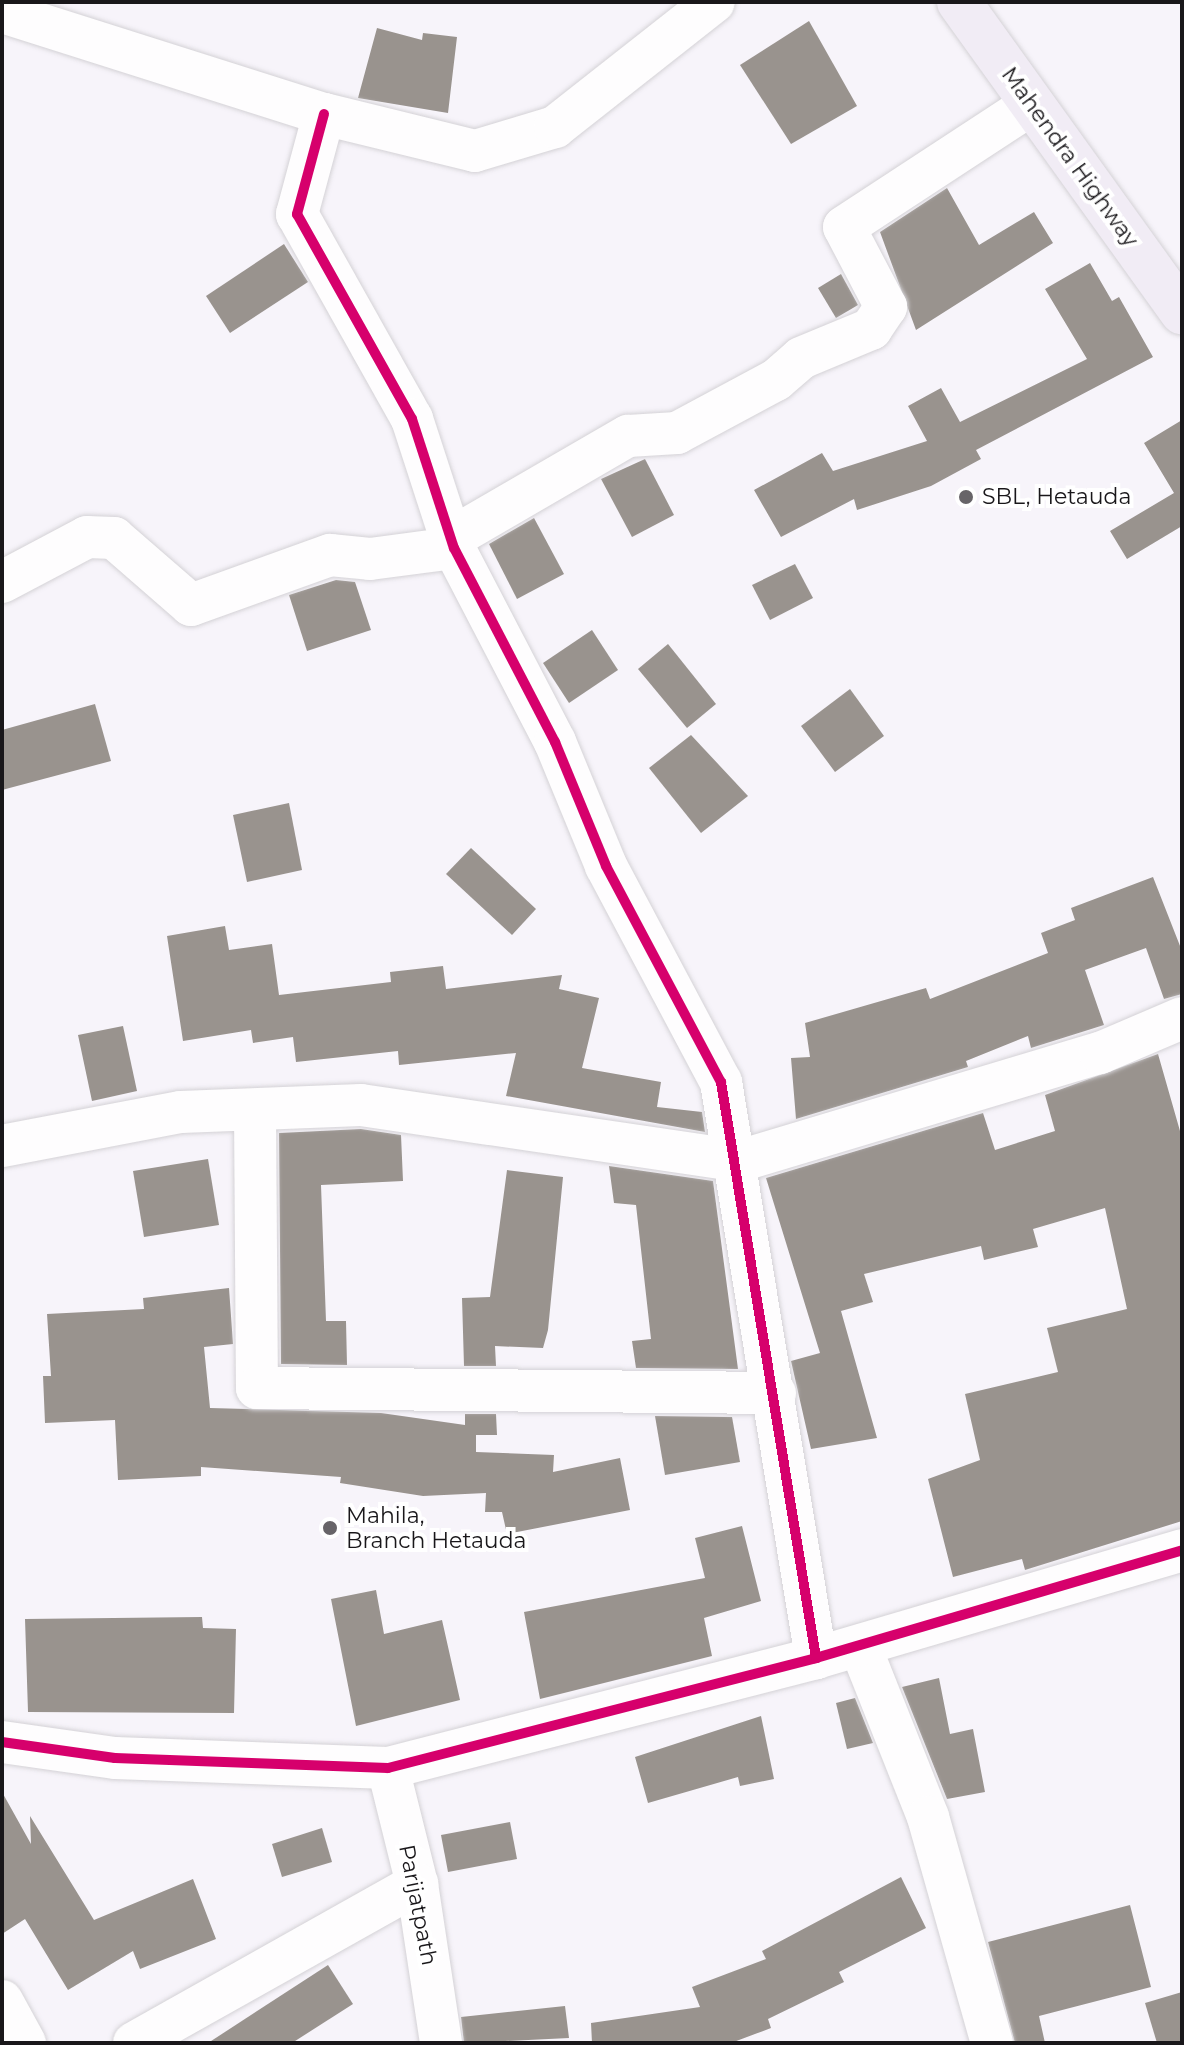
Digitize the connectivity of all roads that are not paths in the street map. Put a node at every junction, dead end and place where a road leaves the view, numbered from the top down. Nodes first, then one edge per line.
1 (714, 2) edge
2 (959, 2) edge
3 (2, 12) edge
4 (1032, 104) junction
5 (324, 114) junction
6 (1182, 312) edge
7 (452, 543) junction
8 (2, 582) edge
9 (1182, 1018) edge
10 (255, 1110) junction
11 (2, 1146) edge
12 (739, 1161) junction
13 (775, 1393) junction
14 (1182, 1550) edge
15 (860, 1646) junction
16 (816, 1658) junction
17 (2, 1742) edge
18 (388, 1768) junction
19 (417, 1884) junction
20 (2, 2001) edge
21 (25, 2043) edge
22 (134, 2043) edge
23 (441, 2043) edge
24 (992, 2043) edge

1 - 5 street
2 - 4 highway, Mahendra Highway
3 - 5 street
4 - 6 highway, Mahendra Highway
4 - 7 street
5 - 7 street
7 - 8 street
7 - 12 street
9 - 12 street
10 - 11 street
10 - 12 street
10 - 13 street
12 - 13 street
13 - 16 street
14 - 15 street
15 - 16 street
15 - 24 street
16 - 18 street
17 - 18 street
18 - 19 street, Parijatpath
19 - 22 street
19 - 23 street, Parijatpath
20 - 21 street

